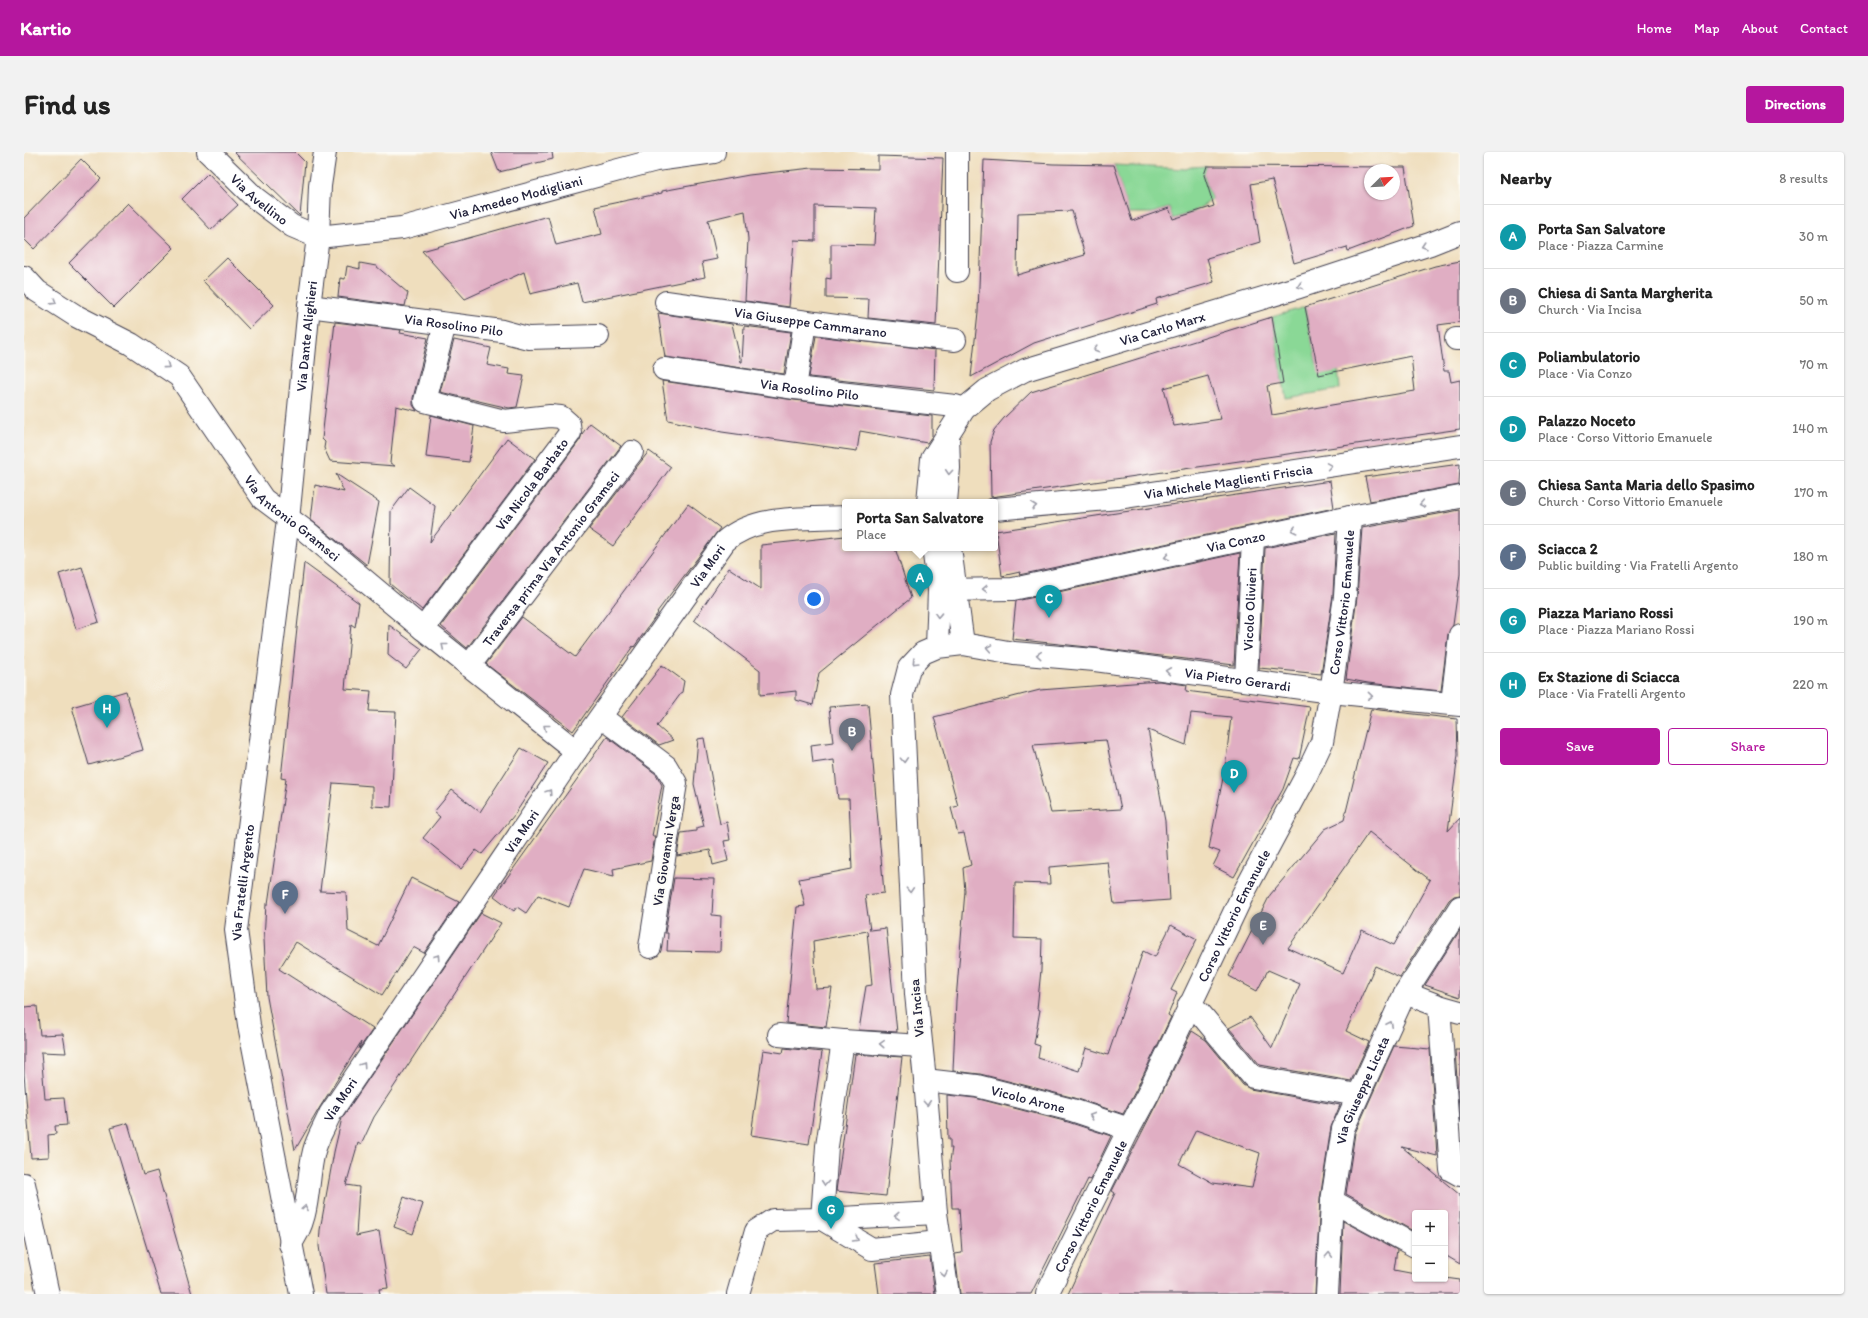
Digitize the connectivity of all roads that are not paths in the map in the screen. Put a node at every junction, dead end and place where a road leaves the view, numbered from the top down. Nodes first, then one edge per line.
1 (208, 152) edge
2 (325, 152) edge
3 (714, 152) edge
4 (957, 152) edge
5 (1460, 232) edge
6 (318, 237) junction
7 (957, 271) dead end
8 (24, 278) edge
9 (666, 302) dead end
10 (309, 306) junction
11 (805, 322) junction
12 (445, 324) junction
13 (598, 336) dead end
14 (955, 340) dead end
15 (664, 369) dead end
16 (795, 388) junction
17 (960, 408) junction
18 (948, 434) junction
19 (1460, 446) edge
20 (632, 452) dead end
21 (1460, 496) edge
22 (928, 499) edge
23 (946, 499) edge
24 (998, 509) edge
25 (842, 517) edge
26 (1350, 517) junction
27 (288, 520) junction
28 (1253, 539) junction
29 (934, 551) edge
30 (950, 551) edge
31 (948, 590) junction
32 (423, 629) junction
33 (1460, 635) edge
34 (963, 644) junction
35 (937, 647) junction
36 (469, 666) junction
37 (1246, 679) junction
38 (1331, 692) junction
39 (1456, 704) edge
40 (601, 717) junction
41 (576, 751) junction
42 (1460, 908) edge
43 (650, 947) dead end
44 (1405, 993) junction
45 (1189, 1006) junction
46 (1439, 1006) junction
47 (1460, 1012) edge
48 (778, 1035) dead end
49 (843, 1041) junction
50 (921, 1046) junction
51 (925, 1080) junction
52 (1358, 1095) junction
53 (1129, 1129) junction
54 (1455, 1173) edge
55 (24, 1184) edge
56 (1332, 1201) junction
57 (936, 1212) junction
58 (822, 1219) junction
59 (939, 1242) junction
60 (290, 1244) junction
61 (1412, 1244) edge
62 (48, 1294) edge
63 (300, 1294) edge
64 (738, 1294) edge
65 (948, 1294) edge
66 (1047, 1294) edge
67 (1327, 1294) edge

1 - 6 street, Via Avellino
2 - 6 street, Via Dante Alighieri
3 - 6 street, Via Amedeo Modigliani
4 - 7 street
5 -> 17 street, Via Carlo Marx
6 - 10 street, Via Dante Alighieri
8 -> 27 street, Via Antonio Gramsci
9 - 11 street, Via Giuseppe Cammarano
10 - 12 street, Via Rosolino Pilo
10 - 27 street, Via Dante Alighieri
11 - 14 street, Via Giuseppe Cammarano
11 - 16 street
12 - 13 street, Via Rosolino Pilo
12 - 32 street, Via Nicola Barbato
15 - 16 street, Via Rosolino Pilo
16 - 17 street, Via Rosolino Pilo
17 - 18 street, Via Carlo Marx
18 - 22 street, Via Carlo Marx
18 -> 23 street
24 -> 19 street, Via Michele Maglienti Friscia
20 - 36 street, Traversa prima Via Antonio Gramsci
21 -> 26 street, Via Conzo
25 - 40 street, Via Mori
26 -> 28 street, Via Conzo
26 - 38 street, Corso Vittorio Emanuele
27 - 32 street, Via Antonio Gramsci
27 - 60 street, Via Fratelli Argento
28 -> 31 street, Via Conzo
28 - 37 street, Vicolo Olivieri
29 - 31 street
30 - 31 street
31 - 34 street
31 -> 35 street
36 -> 32 street, Via Antonio Gramsci
33 - 39 street
34 - 35 street, Via Pietro Gerardi
37 -> 34 street, Via Pietro Gerardi
35 -> 50 street, Via Incisa
41 -> 36 street, Via Antonio Gramsci
37 - 38 street, Via Pietro Gerardi
38 -> 39 street, Via Pietro Gerardi
38 - 45 street, Corso Vittorio Emanuele
40 - 41 street, Via Mori
40 - 43 street, Via Giovanni Verga
60 -> 41 street, Via Mori
42 - 44 street, Via Giuseppe Licata
44 - 46 street
52 -> 44 street, Via Giuseppe Licata
45 - 52 street
45 - 53 street, Corso Vittorio Emanuele
46 - 47 street
46 - 54 street
48 - 49 street
50 -> 49 street
49 -> 58 street
50 - 51 street, Via Incisa
53 -> 51 street, Vicolo Arone
51 -> 57 street, Via Incisa
52 - 56 street, Via Giuseppe Licata
53 - 66 street, Corso Vittorio Emanuele
55 - 62 street
56 - 61 street
67 -> 56 street, Via Giuseppe Licata
57 -> 58 street
57 - 59 street, Via Incisa
58 -> 59 street
58 - 64 street
59 -> 65 street, Via Incisa
60 - 63 street, Via Fratelli Argento

